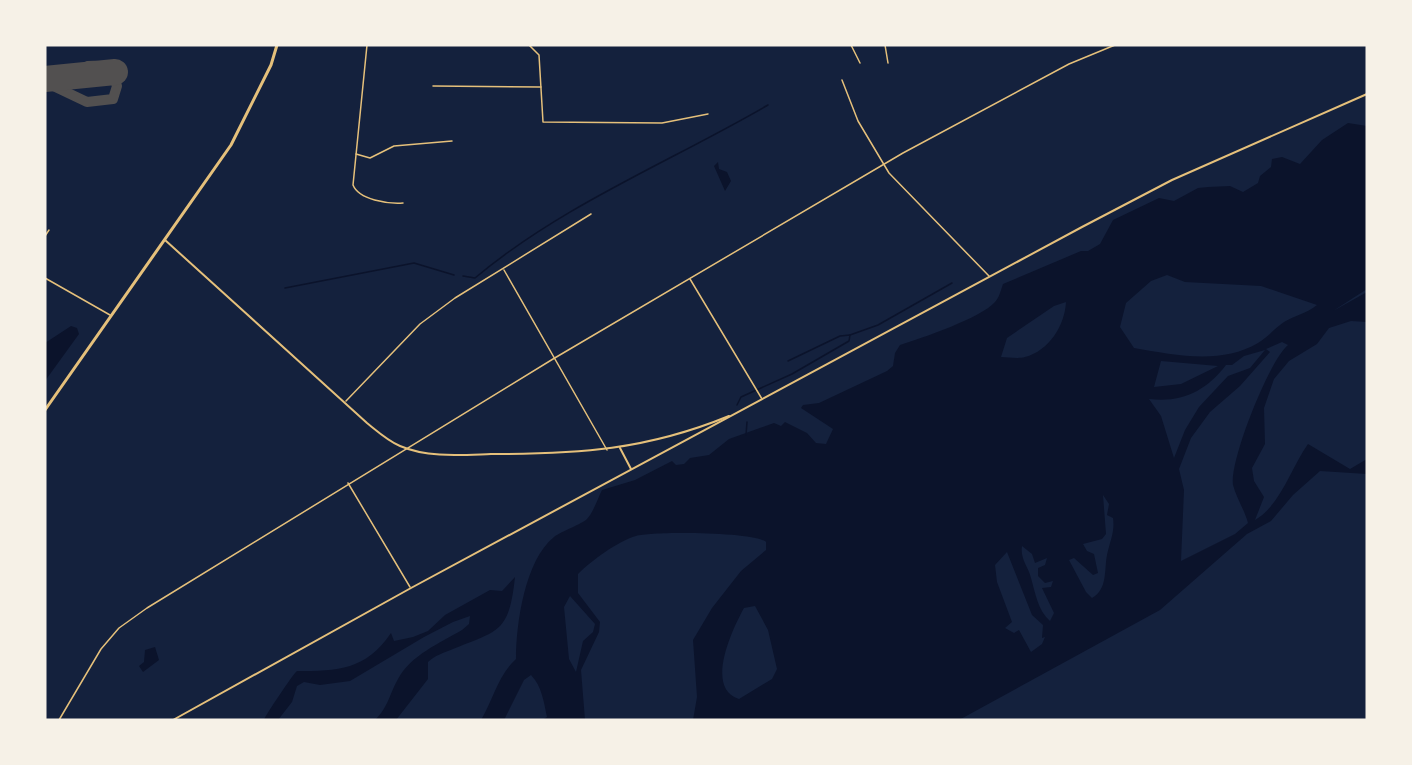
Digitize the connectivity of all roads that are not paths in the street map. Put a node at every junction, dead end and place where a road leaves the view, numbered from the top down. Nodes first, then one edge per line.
1 (277, 45) edge
2 (367, 45) edge
3 (530, 45) edge
4 (851, 45) edge
5 (885, 45) edge
6 (1102, 45) edge
7 (1115, 45) edge
8 (1104, 49) junction
9 (860, 63) dead end
10 (888, 63) dead end
11 (842, 80) dead end
12 (433, 86) dead end
13 (542, 87) junction
14 (1367, 94) edge
15 (708, 114) dead end
16 (452, 141) dead end
17 (356, 154) junction
18 (884, 165) junction
19 (403, 203) dead end
20 (591, 214) dead end
21 (49, 231) dead end
22 (45, 236) edge
23 (165, 240) junction
24 (503, 269) junction
25 (989, 276) junction
26 (45, 278) edge
27 (690, 278) junction
28 (111, 316) junction
29 (553, 359) junction
30 (762, 400) junction
31 (345, 402) junction
32 (45, 410) edge
33 (740, 412) junction
34 (406, 448) junction
35 (620, 448) junction
36 (607, 450) junction
37 (632, 471) junction
38 (348, 483) junction
39 (411, 588) junction
40 (59, 720) edge
41 (173, 720) edge

1 - 23 highway
2 - 17 street
3 - 13 street
4 - 9 street
5 - 10 street
6 - 8 street
7 - 8 street
8 - 18 street
11 - 18 street
12 - 13 street
13 - 15 street
14 - 25 street
16 - 17 street
17 - 19 street
18 - 25 street
18 - 27 street
20 - 24 street
21 - 22 street
23 - 28 highway
23 - 31 street
24 - 29 street
24 - 31 street
25 - 30 street
26 - 28 street
27 - 29 street
27 - 30 street
28 - 32 highway
29 - 34 street
29 - 36 street
30 - 33 street
31 - 34 street
33 - 35 street
33 - 37 street
34 - 36 street
34 - 38 street
35 - 36 street
35 - 37 street
37 - 39 street
38 - 39 street
38 - 40 street
39 - 41 street

